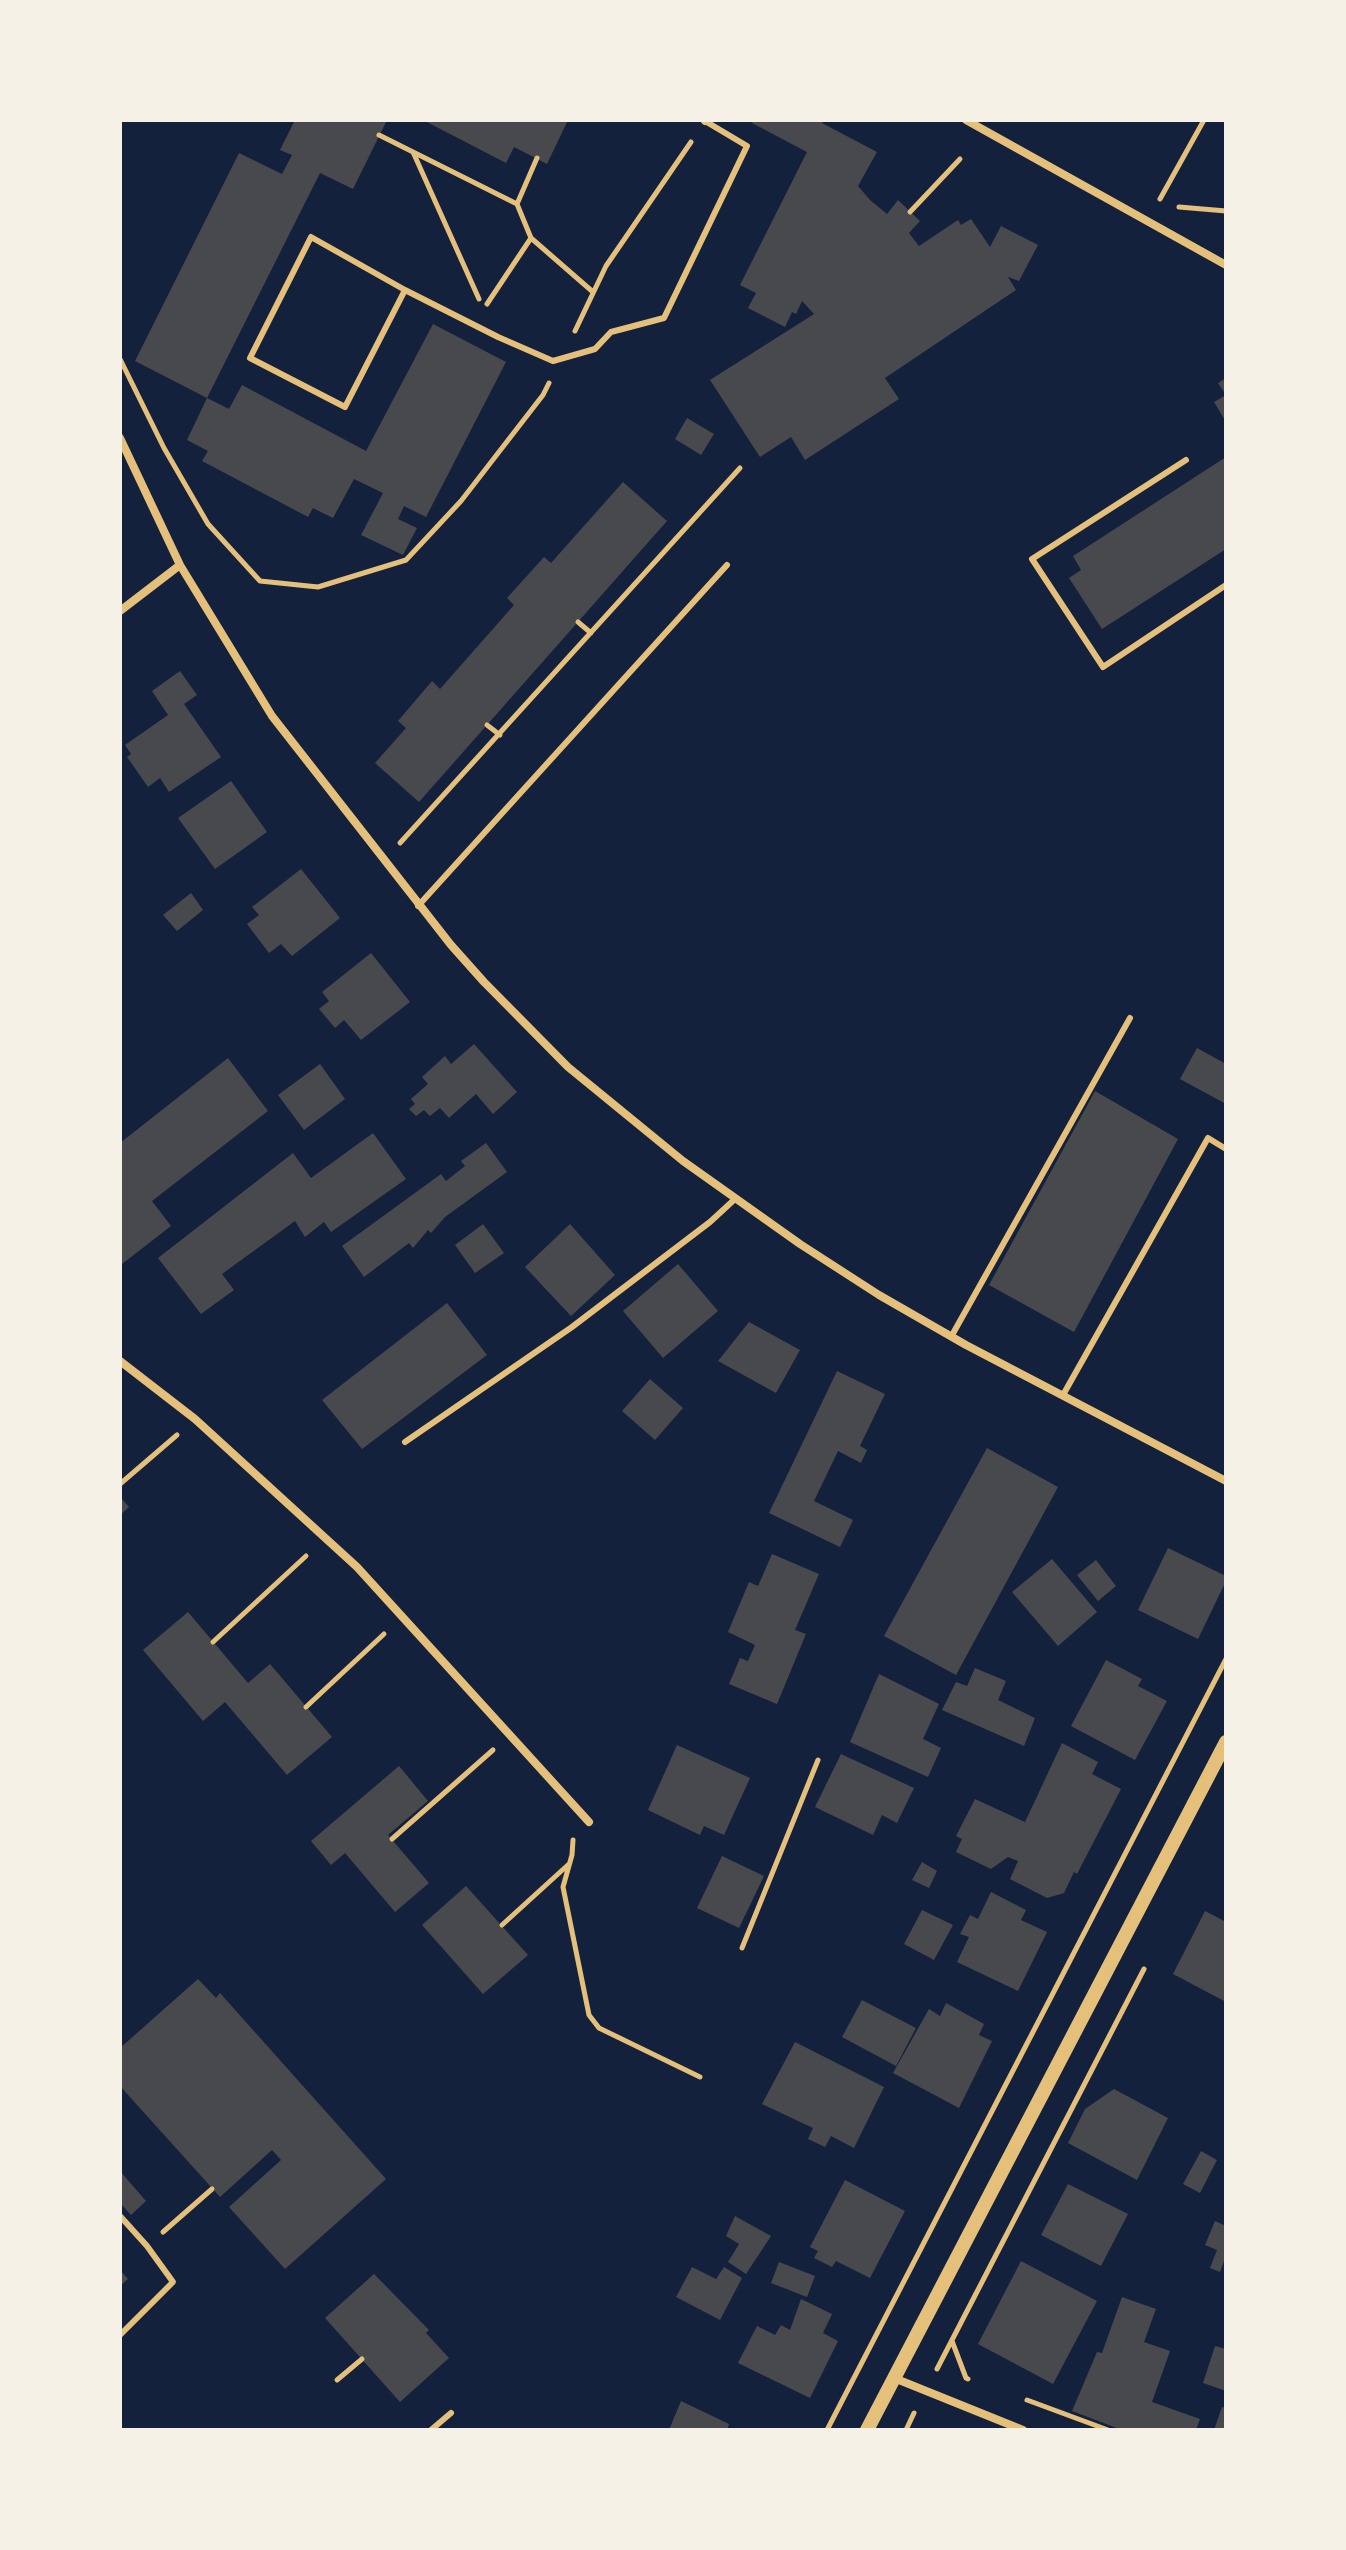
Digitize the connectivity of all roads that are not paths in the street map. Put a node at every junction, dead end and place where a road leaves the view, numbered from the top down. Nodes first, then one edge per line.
1 (966, 120) edge
2 (705, 121) edge
3 (1226, 265) edge
4 (405, 290) junction
5 (120, 438) edge
6 (1186, 460) dead end
7 (180, 565) junction
8 (727, 565) dead end
9 (1226, 585) edge
10 (120, 611) edge
11 (418, 906) junction
12 (1130, 1018) dead end
13 (1226, 1149) edge
14 (735, 1199) junction
15 (951, 1337) junction
16 (120, 1361) edge
17 (1063, 1395) junction
18 (405, 1442) dead end
19 (1226, 1481) edge
20 (1226, 1742) edge
21 (589, 1822) dead end
22 (120, 2216) edge
23 (120, 2335) edge
24 (894, 2378) junction
25 (451, 2413) dead end
26 (431, 2430) edge
27 (867, 2430) edge
28 (1023, 2430) edge

1 - 3 street
2 - 4 lane
4 - 4 lane
5 - 7 street
6 - 9 lane
7 - 10 street
7 - 11 street
8 - 11 lane
11 - 14 street
12 - 15 lane
13 - 17 lane
14 - 15 street
14 - 18 lane
15 - 17 street
16 - 21 street
17 - 19 street
20 - 24 street
22 - 23 lane
24 - 27 street
24 - 28 street
25 - 26 lane

